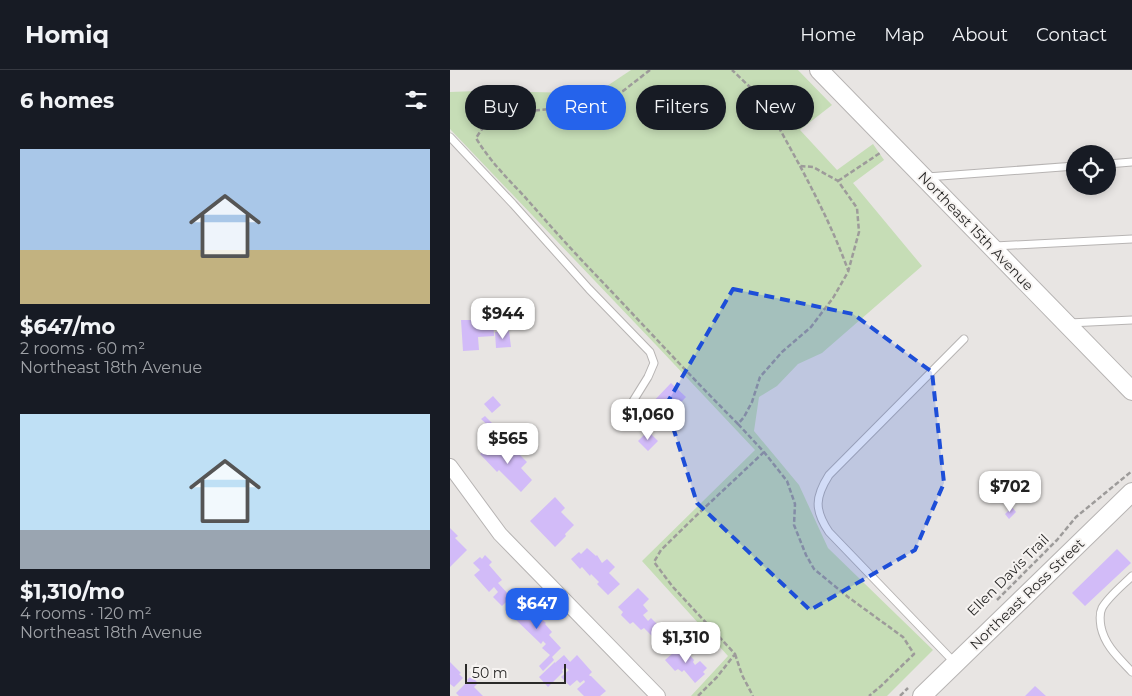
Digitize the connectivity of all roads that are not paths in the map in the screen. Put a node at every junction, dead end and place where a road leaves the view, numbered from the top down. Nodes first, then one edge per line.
1 (819, 70) edge
2 (450, 137) edge
3 (1132, 162) edge
4 (1116, 163) edge
5 (1066, 167) edge
6 (924, 178) junction
7 (1132, 239) edge
8 (991, 246) junction
9 (1132, 320) edge
10 (1066, 324) junction
11 (964, 339) dead end
12 (1132, 391) edge
13 (625, 414) dead end
14 (450, 466) edge
15 (1132, 492) edge
16 (1132, 576) edge
17 (955, 663) junction
18 (1132, 672) edge
19 (918, 690) edge
20 (658, 696) edge

1 - 6 street, Northeast 15th Avenue
2 - 13 lane
3 - 4 lane
5 - 6 lane
6 - 8 street, Northeast 15th Avenue
7 - 8 lane
8 - 10 street, Northeast 15th Avenue
9 - 10 lane
10 - 12 street, Northeast 15th Avenue
11 - 17 lane
14 - 20 street
15 - 17 street, Northeast Ross Street
16 - 18 lane
17 - 19 street, Northeast Ross Street

